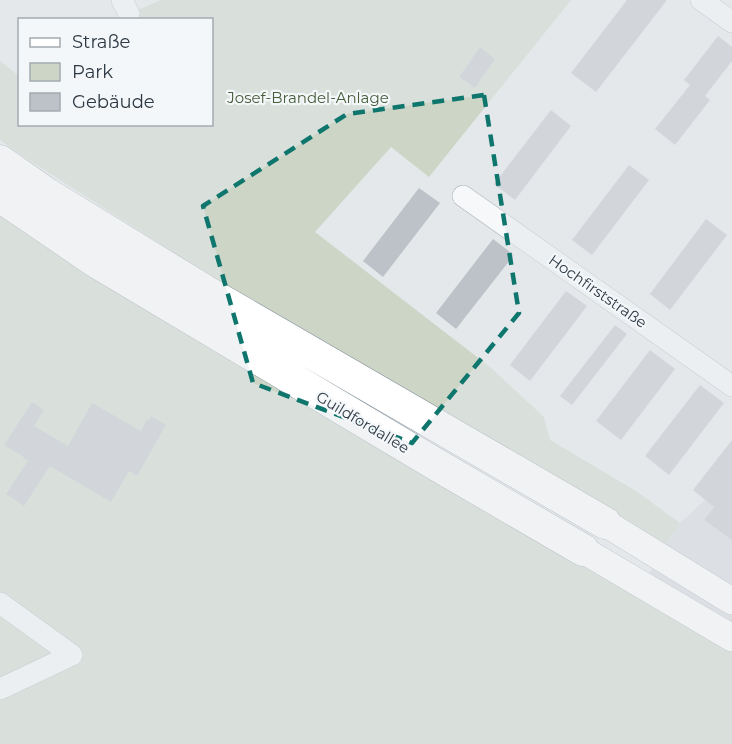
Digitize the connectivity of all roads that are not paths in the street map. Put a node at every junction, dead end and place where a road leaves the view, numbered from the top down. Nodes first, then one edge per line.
1 (701, 0) edge
2 (732, 22) edge
3 (0, 161) edge
4 (0, 196) edge
5 (463, 196) dead end
6 (732, 386) edge
7 (605, 523) joint
8 (583, 550) joint
9 (732, 601) edge
10 (0, 603) edge
11 (732, 638) edge
12 (0, 689) edge

1 - 2 street
3 - 7 highway
4 - 8 highway, Guildfordallee
5 - 6 street, Hochfirststraße
7 - 9 main road
8 - 11 main road, Guildfordallee
10 - 12 street

